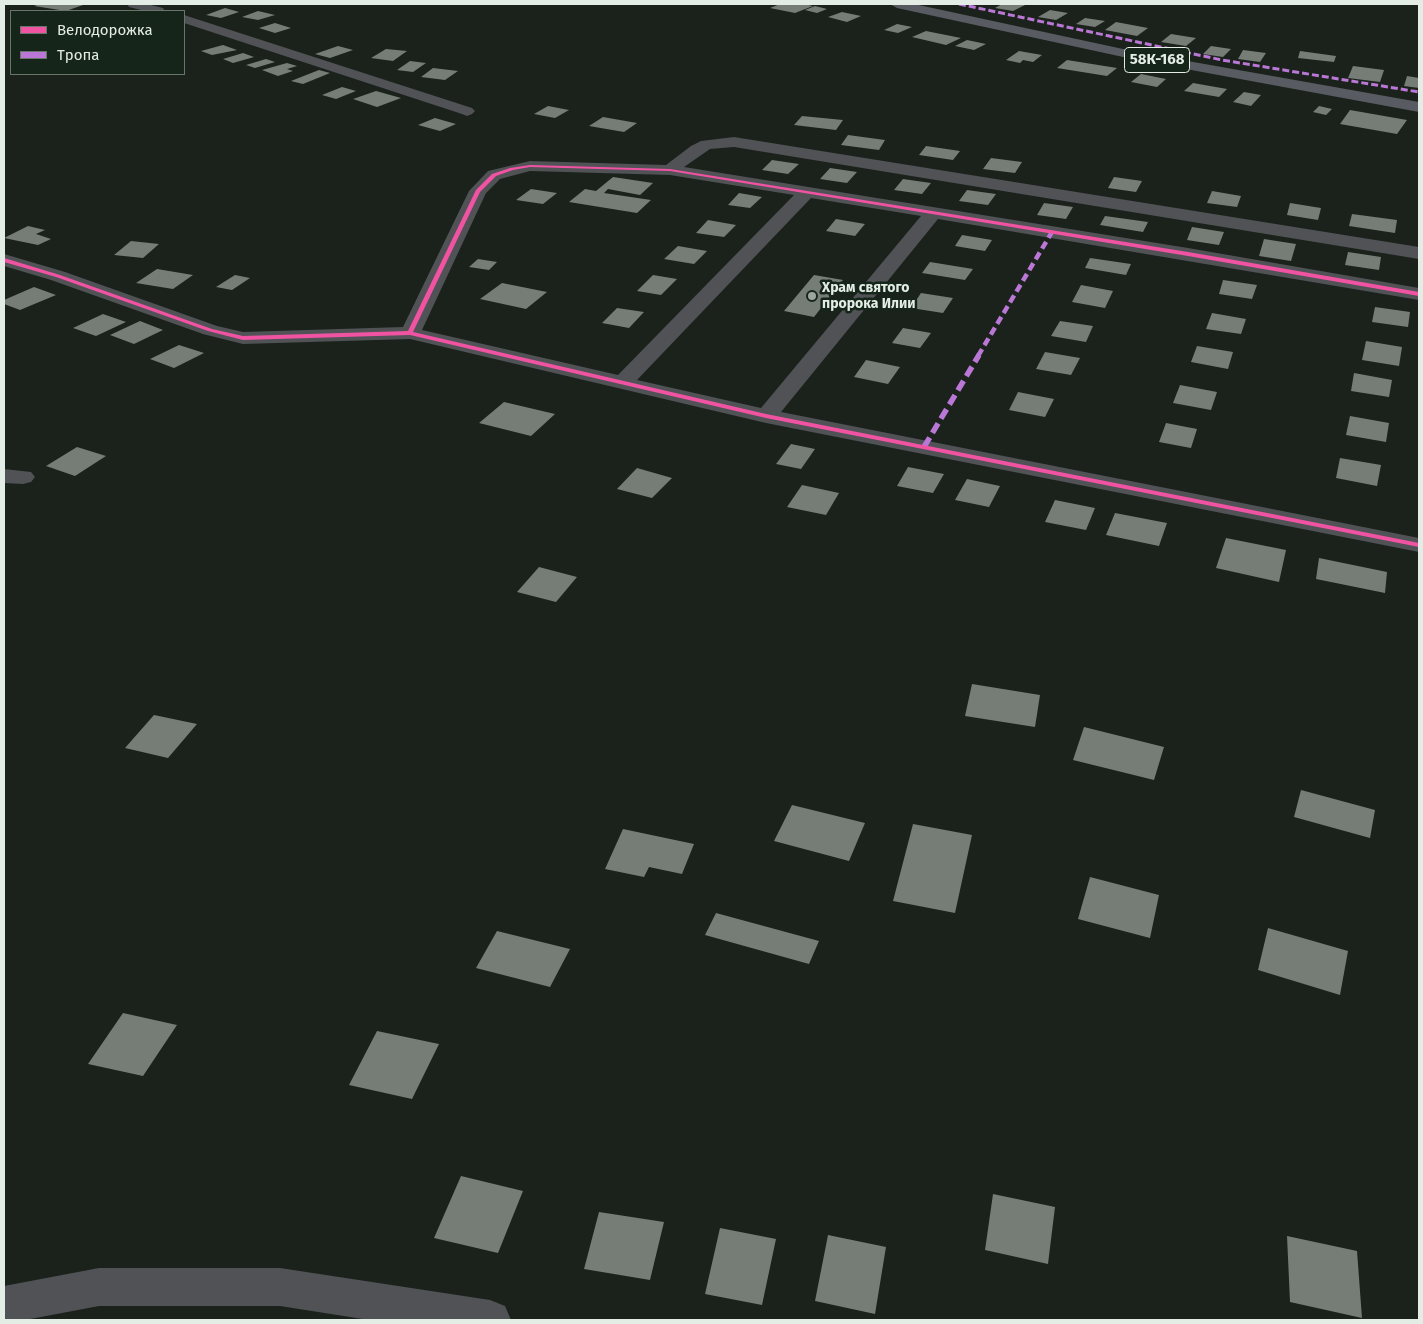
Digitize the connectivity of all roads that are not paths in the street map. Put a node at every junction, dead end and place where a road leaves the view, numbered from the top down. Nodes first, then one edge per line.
1 (134, 4) edge
2 (897, 4) edge
3 (155, 10) edge
4 (185, 19) edge
5 (1419, 107) edge
6 (467, 111) dead end
7 (670, 170) junction
8 (807, 192) junction
9 (933, 213) junction
10 (1419, 253) edge
11 (4, 260) edge
12 (1419, 294) edge
13 (410, 332) junction
14 (623, 382) junction
15 (766, 416) junction
16 (1419, 538) edge
17 (4, 1305) edge
18 (490, 1320) edge

1 - 3 street
2 - 5 main road, 58К-168
4 - 6 street
7 - 8 street
7 - 10 street
7 - 13 street
8 - 9 street
8 - 14 street
9 - 12 street
9 - 15 street
11 - 13 street
13 - 14 street
14 - 15 street
15 - 16 street
17 - 18 street

